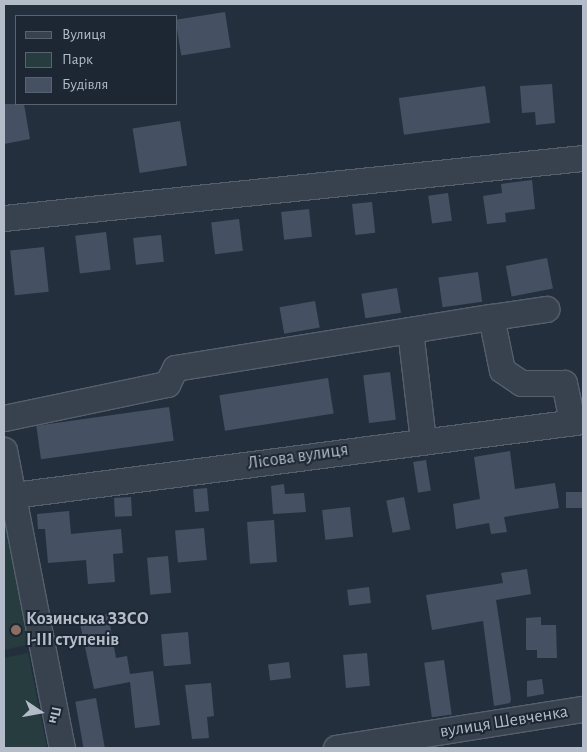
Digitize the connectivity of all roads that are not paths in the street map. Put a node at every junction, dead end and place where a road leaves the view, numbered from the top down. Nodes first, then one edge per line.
1 (583, 158) edge
2 (4, 218) edge
3 (546, 309) dead end
4 (491, 317) junction
5 (410, 330) junction
6 (4, 418) edge
7 (577, 422) edge
8 (423, 440) junction
9 (4, 450) edge
10 (14, 495) junction
11 (583, 709) edge
12 (62, 748) edge
13 (336, 748) edge

1 - 2 street
3 - 4 street
4 - 5 street
4 - 7 street
5 - 6 street
5 - 8 street
7 - 8 street, Лісова вулиця
8 - 10 street, Лісова вулиця
9 - 10 street
10 - 12 street
11 - 13 street, вулиця Шевченка

